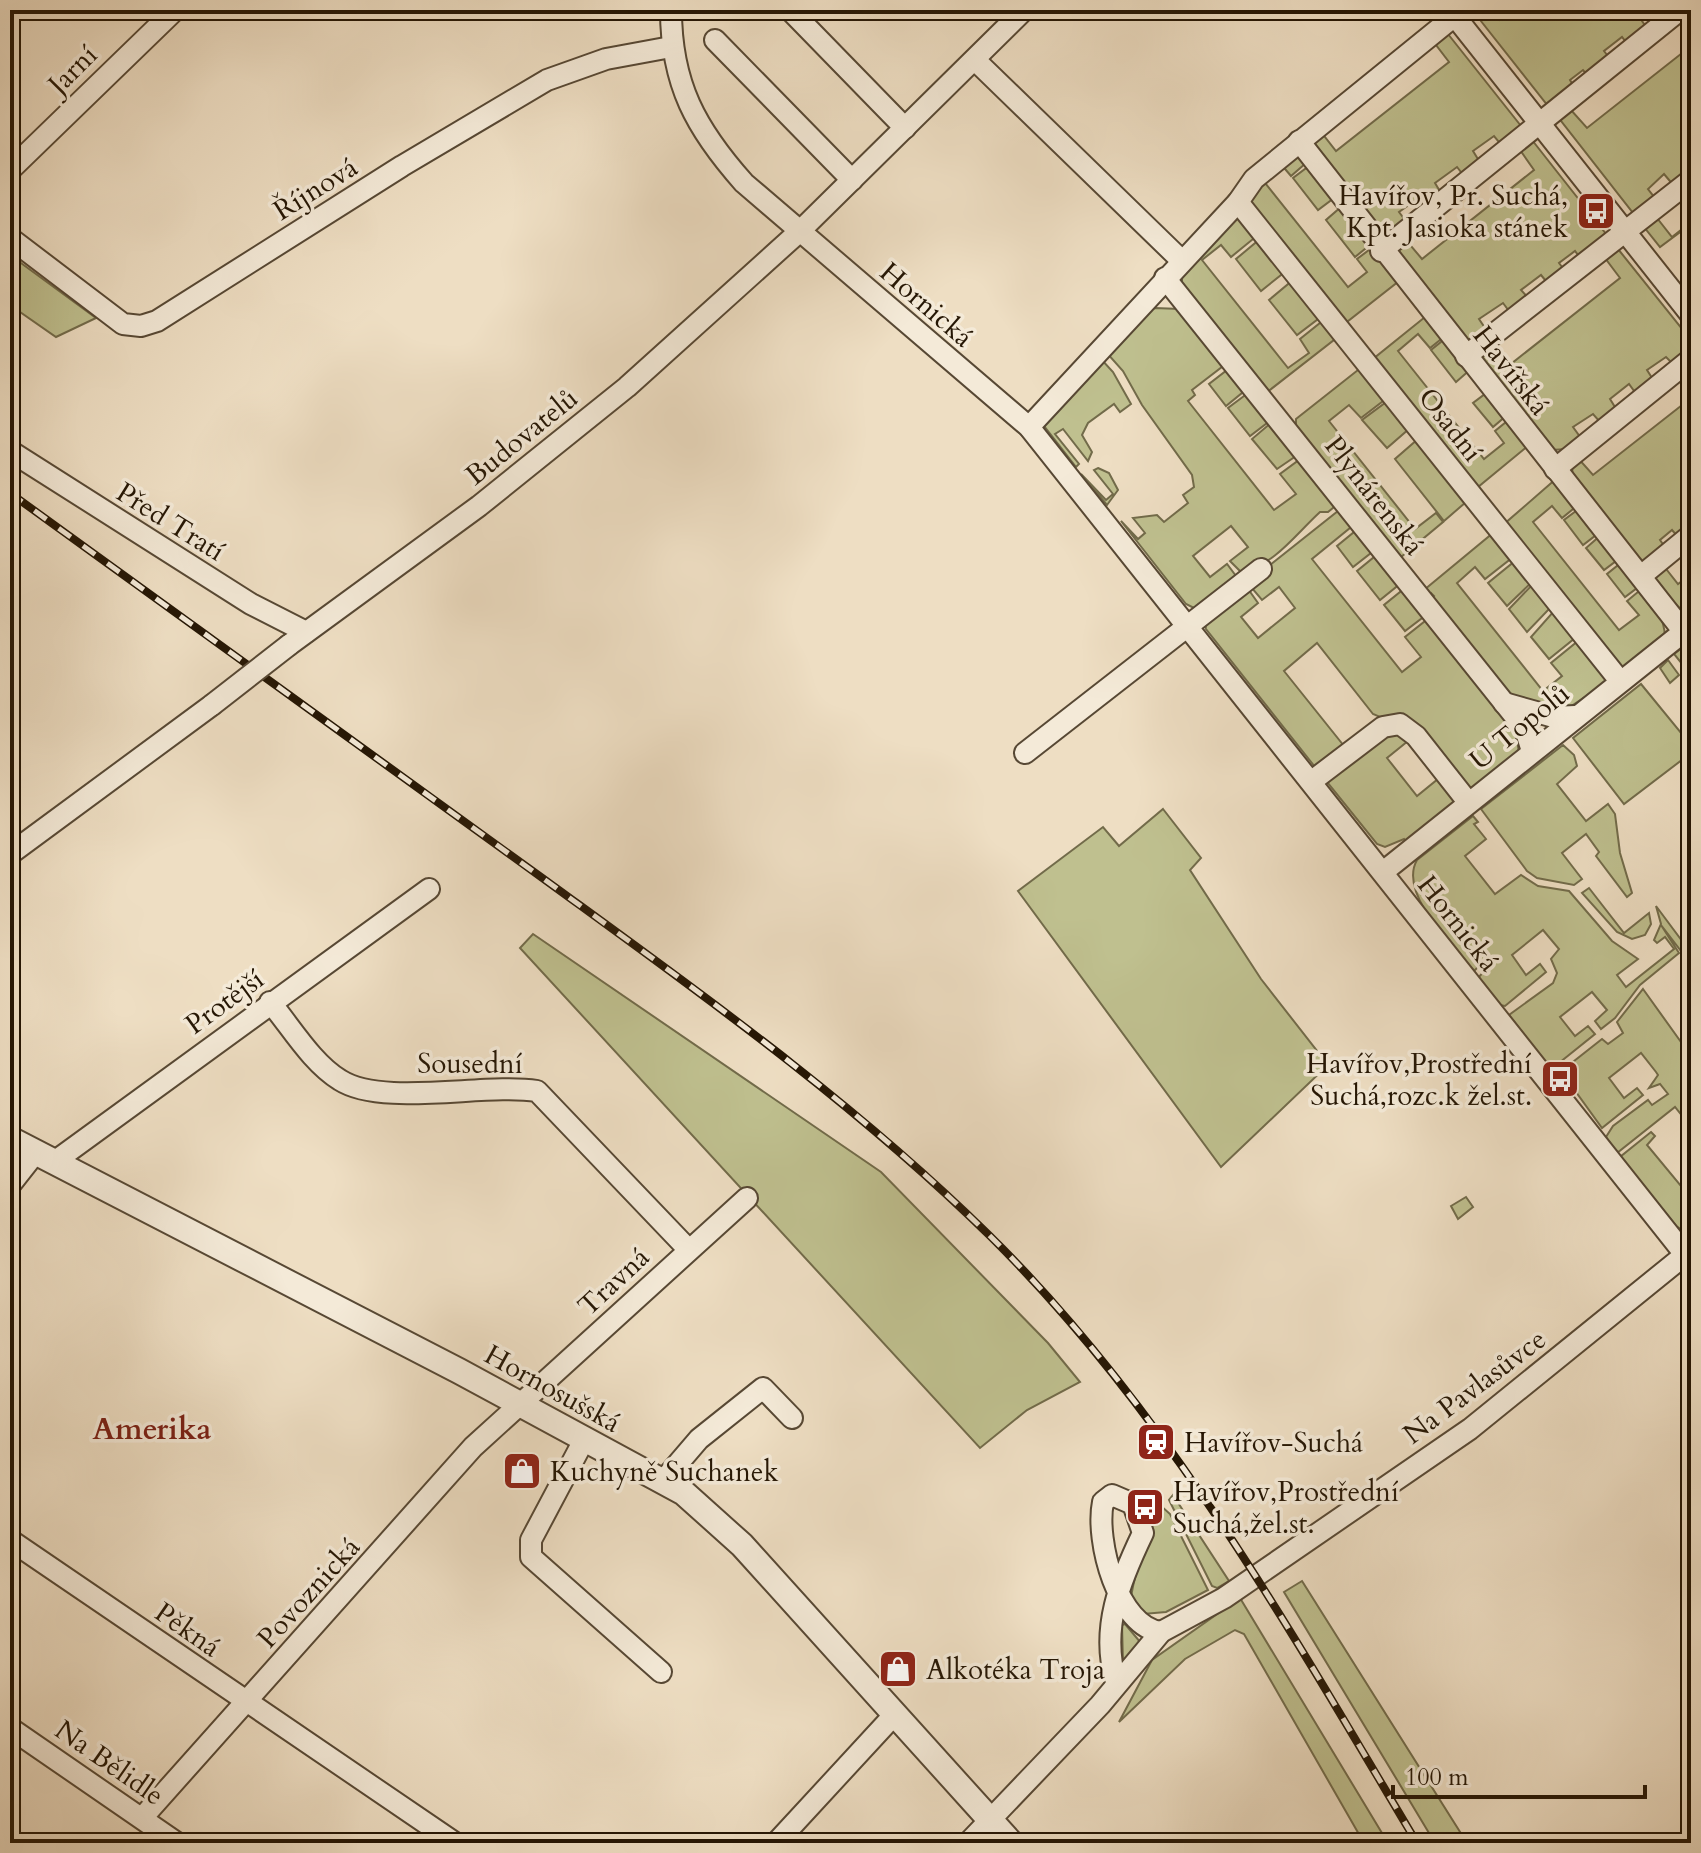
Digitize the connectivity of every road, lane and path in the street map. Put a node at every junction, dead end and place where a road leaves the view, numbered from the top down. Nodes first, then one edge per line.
1 (175, 10) edge
2 (671, 10) edge
3 (1024, 10) edge
4 (1680, 10) edge
5 (1456, 12) edge
6 (799, 13) edge
7 (715, 40) dead end
8 (671, 47) junction
9 (975, 60) junction
10 (1540, 124) junction
11 (905, 128) junction
12 (1299, 141) junction
13 (10, 170) edge
14 (852, 180) junction
15 (1691, 180) edge
16 (1238, 202) junction
17 (800, 231) junction
18 (1626, 232) junction
19 (10, 238) edge
20 (1381, 251) junction
21 (1182, 261) junction
22 (1165, 278) junction
23 (1691, 315) edge
24 (1466, 356) junction
25 (1691, 359) edge
26 (1029, 427) junction
27 (10, 451) edge
28 (1555, 469) junction
29 (1691, 535) edge
30 (1261, 569) dead end
31 (1641, 576) junction
32 (1189, 625) junction
33 (1688, 629) edge
34 (297, 639) junction
35 (1620, 681) junction
36 (1504, 703) junction
37 (1575, 716) junction
38 (1532, 751) junction
39 (1025, 753) dead end
40 (1312, 781) junction
41 (1468, 802) junction
42 (10, 854) edge
43 (1383, 872) junction
44 (429, 889) dead end
45 (270, 1002) junction
46 (10, 1139) edge
47 (45, 1157) junction
48 (10, 1185) edge
49 (747, 1198) dead end
50 (688, 1249) junction
51 (1689, 1256) edge
52 (519, 1406) junction
53 (792, 1418) dead end
54 (584, 1440) junction
55 (663, 1481) junction
56 (10, 1540) edge
57 (1161, 1632) junction
58 (661, 1672) dead end
59 (1116, 1682) junction
60 (246, 1704) junction
61 (895, 1714) junction
62 (10, 1728) edge
63 (142, 1818) junction
64 (991, 1819) junction
65 (177, 1843) edge
66 (455, 1843) edge
67 (776, 1843) edge
68 (968, 1843) edge
69 (1011, 1843) edge

1 - 13 street, Jarní
2 - 8 street, Hornická
3 - 9 street, Budovatelů
4 - 10 street
5 - 10 street
5 - 12 street
6 - 11 street
7 - 14 street
8 - 17 street, Hornická
8 - 19 street, Říjnová
9 - 11 street, Budovatelů
9 - 21 street
10 - 18 street
10 - 20 street
11 - 14 street, Budovatelů
12 - 16 street
12 - 20 street, Havířská
14 - 17 street, Budovatelů
15 - 18 street
16 - 21 street
16 - 35 street, Osadní
17 - 26 street, Hornická
17 - 34 street, Budovatelů
18 - 23 street
18 - 24 street
20 - 24 street, Havířská
21 - 22 street
22 - 26 street
22 - 36 street, Plynárenská
24 - 28 street, Havířská
25 - 28 street
26 - 32 street, Hornická
27 - 34 street, Před Tratí
28 - 31 street, Havířská
29 - 31 street
30 - 32 street
31 - 33 street, Havířská
32 - 39 street
32 - 40 street, Hornická
33 - 35 street, U Topolů
34 - 42 street, Budovatelů, bridge
35 - 37 street, U Topolů
36 - 37 street
36 - 38 street, Plynárenská
37 - 38 street, U Topolů
38 - 41 street, U Topolů
40 - 41 street
40 - 43 street, Hornická
41 - 43 street, U Topolů
43 - 51 street, Hornická
44 - 45 street, Protější
45 - 47 street, Protější
45 - 50 street, Sousední
46 - 47 street, Hornosušská
47 - 48 street, Protější
47 - 52 street, Hornosušská
49 - 50 street, Travná
50 - 52 street, Travná
51 - 57 street, Na Pavlasůvce
52 - 54 street, Hornosušská
52 - 60 street, Povoznická
53 - 55 street
54 - 55 street, Hornosušská
54 - 58 street
55 - 61 street, Hornosušská
56 - 60 street, Pěkná
57 - 59 street, Na Pavlasůvce
57 - 59 street
59 - 64 street
60 - 63 street, Povoznická
60 - 66 street, Pěkná
61 - 64 street, Hornosušská
61 - 67 street
62 - 63 street, Na Bělidle
63 - 65 street, Na Bělidle
64 - 68 street
64 - 69 street, Hornosušská

